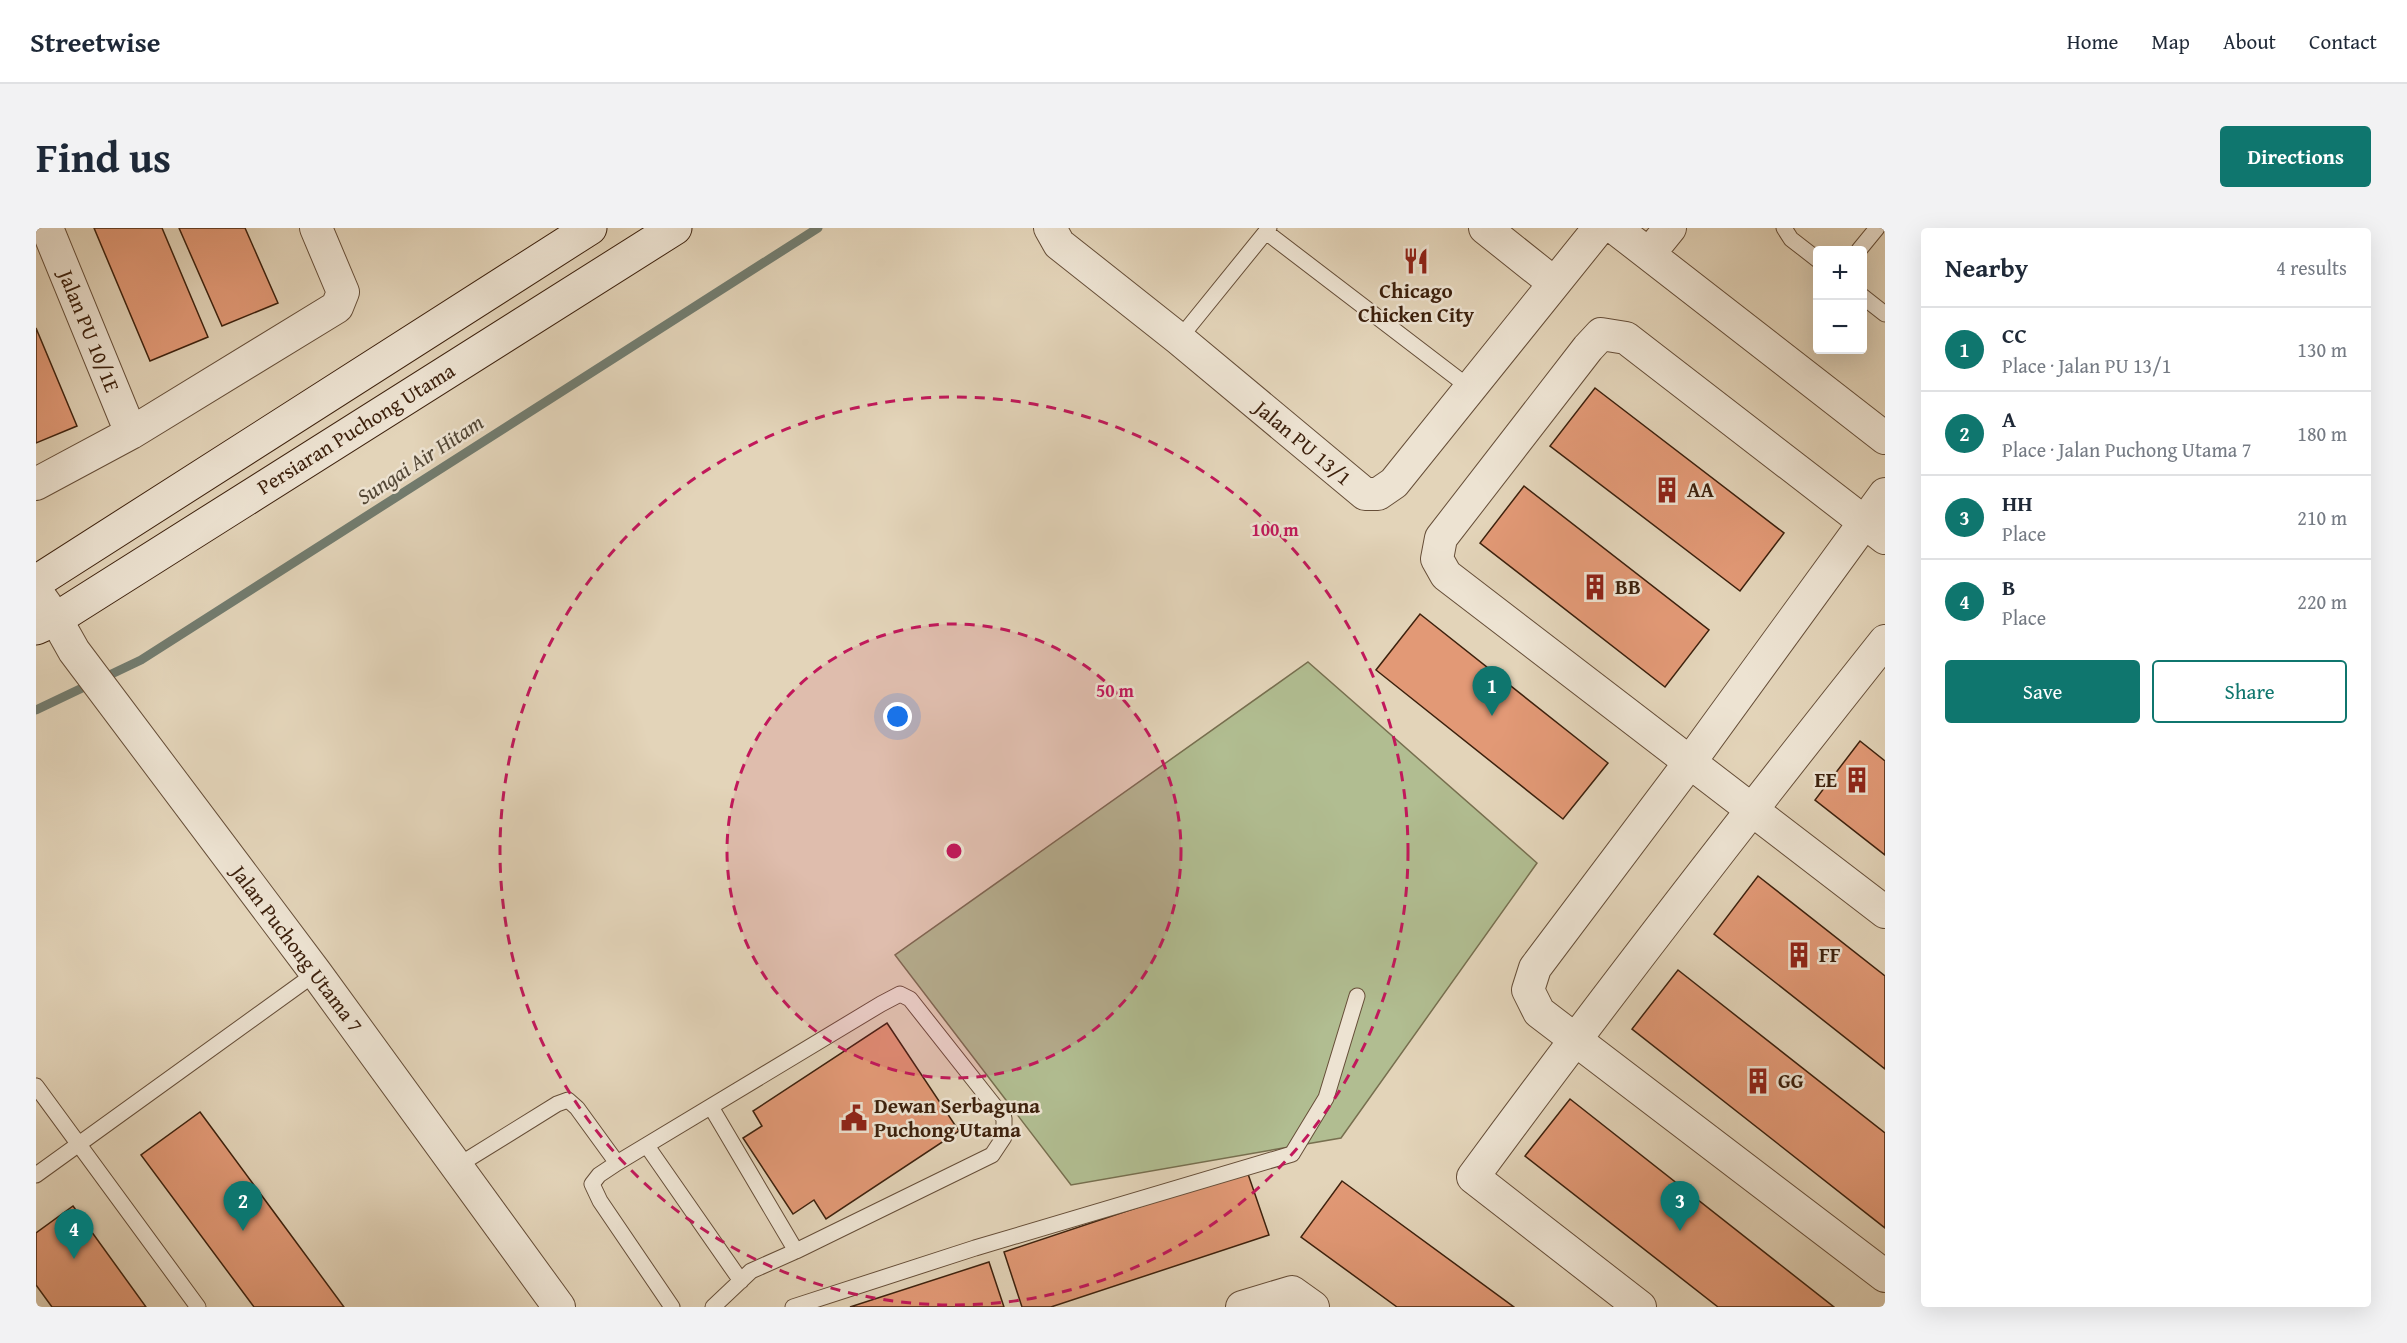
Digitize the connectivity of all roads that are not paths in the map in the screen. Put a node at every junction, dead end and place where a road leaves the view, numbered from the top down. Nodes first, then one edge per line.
1 (47, 228) edge
2 (316, 228) edge
3 (590, 228) edge
4 (675, 228) edge
5 (1050, 228) edge
6 (1485, 228) edge
7 (1599, 228) edge
8 (1615, 228) edge
9 (1670, 228) edge
10 (1784, 228) edge
11 (1876, 228) edge
12 (1267, 230) edge
13 (1862, 246) edge
14 (1649, 255) junction
15 (1813, 256) edge
16 (1554, 283) junction
17 (1867, 299) edge
18 (1885, 314) edge
19 (1179, 339) junction
20 (1470, 388) junction
21 (131, 433) junction
22 (1885, 438) edge
23 (36, 484) edge
24 (1885, 494) edge
25 (1875, 529) edge
26 (36, 582) edge
27 (36, 591) edge
28 (46, 623) edge
29 (1885, 641) edge
30 (1690, 762) junction
31 (1751, 809) junction
32 (1885, 912) edge
33 (316, 973) junction
34 (1357, 996) dead end
35 (1574, 1039) junction
36 (36, 1086) edge
37 (711, 1107) junction
38 (79, 1144) junction
39 (647, 1146) junction
40 (617, 1163) junction
41 (457, 1166) junction
42 (36, 1175) edge
43 (796, 1251) junction
44 (1885, 1276) edge
45 (741, 1281) junction
46 (198, 1307) edge
47 (558, 1307) edge
48 (672, 1307) edge
49 (713, 1307) edge
50 (793, 1307) edge
51 (1242, 1307) edge
52 (1313, 1307) edge
53 (1640, 1307) edge

1 - 21 street, Jalan PU 10/1E
2 - 21 street
3 - 26 street, Persiaran Puchong Utama
4 - 28 street, Persiaran Puchong Utama
5 - 19 street, Jalan PU 13/1
6 - 16 street
7 - 16 street, Jalan PU 13/1
8 - 14 street
9 - 14 street
10 - 15 lane
11 - 13 lane
12 - 19 lane
12 - 20 lane
14 - 22 street
16 - 20 street, Jalan PU 13/1
17 - 18 lane
19 - 20 street, Jalan PU 13/1
21 - 23 street
24 - 25 street
25 - 30 street
25 - 30 street
27 - 28 street, Jalan Puchong Utama 7
28 - 33 street, Jalan Puchong Utama 7
29 - 31 street
30 - 31 street
30 - 35 street
31 - 32 street
31 - 35 street
33 - 38 lane
33 - 41 street, Jalan Puchong Utama 7
34 - 50 lane
35 - 44 street
35 - 53 street
36 - 38 lane
37 - 39 lane
37 - 43 lane
37 - 43 lane
38 - 42 lane
38 - 46 lane
39 - 40 lane
39 - 45 lane
40 - 41 lane
40 - 48 lane
41 - 47 street, Jalan Puchong Utama 7
43 - 45 lane
45 - 49 lane
51 - 52 street

